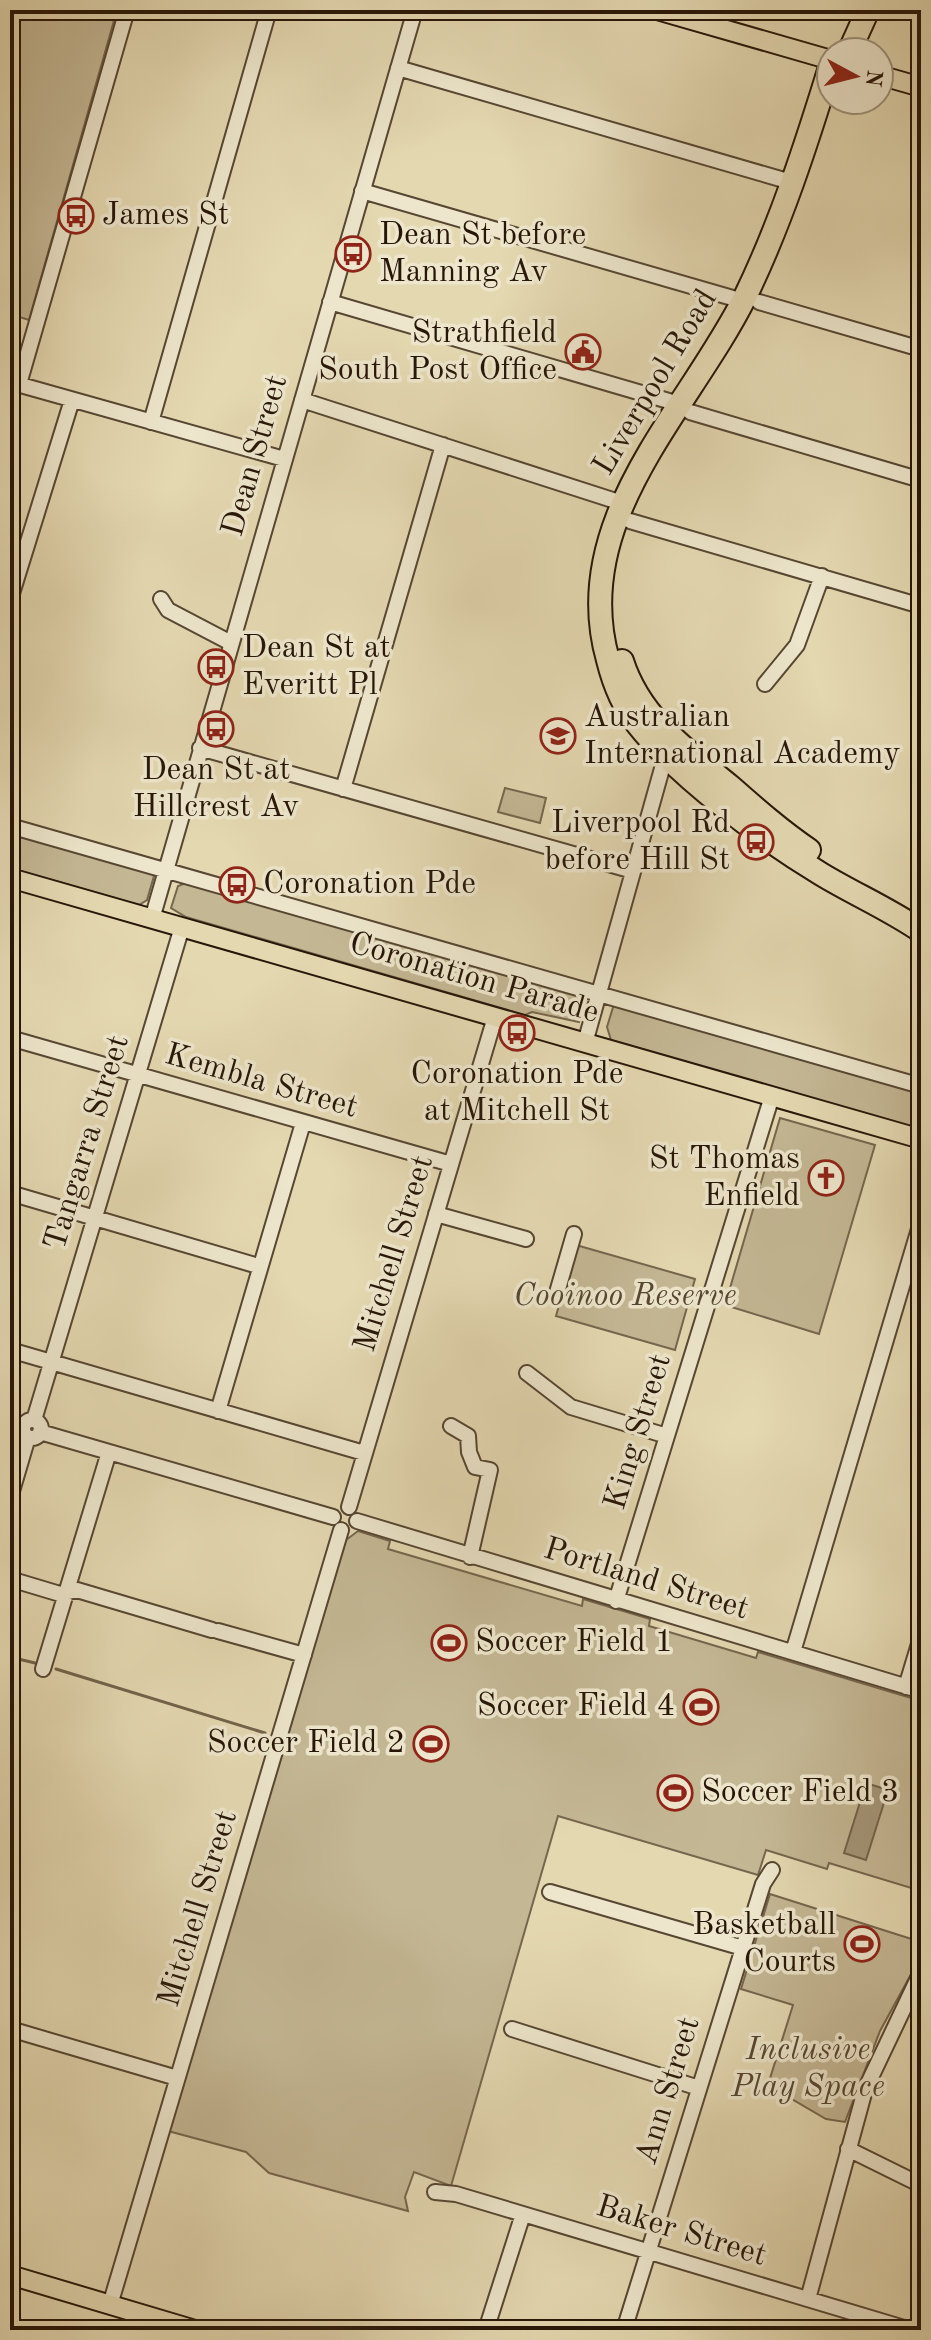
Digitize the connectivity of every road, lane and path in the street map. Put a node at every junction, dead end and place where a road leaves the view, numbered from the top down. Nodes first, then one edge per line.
1 (127, 10) edge
2 (269, 10) edge
3 (415, 10) edge
4 (657, 10) edge
5 (852, 10) edge
6 (868, 10) edge
7 (841, 36) edge
8 (856, 36) edge
9 (815, 57) edge
10 (398, 68) junction
11 (895, 80) edge
12 (921, 87) edge
13 (815, 110) edge
14 (827, 116) edge
15 (791, 182) junction
16 (362, 191) junction
17 (751, 301) junction
18 (330, 302) junction
19 (921, 349) edge
20 (15, 383) edge
21 (72, 400) junction
22 (302, 400) junction
23 (684, 408) junction
24 (151, 422) junction
25 (443, 445) junction
26 (284, 459) junction
27 (921, 480) edge
28 (626, 512) junction
29 (822, 576) junction
30 (161, 599) dead end
31 (10, 600) edge
32 (921, 606) edge
33 (231, 643) junction
34 (765, 684) dead end
35 (200, 748) junction
36 (673, 750) junction
37 (343, 789) junction
38 (10, 826) edge
39 (166, 870) junction
40 (633, 871) junction
41 (10, 878) edge
42 (921, 914) edge
43 (152, 919) junction
44 (182, 927) junction
45 (921, 931) edge
46 (598, 994) junction
47 (495, 1017) junction
48 (10, 1038) edge
49 (585, 1043) junction
50 (139, 1075) junction
51 (921, 1086) edge
52 (772, 1096) junction
53 (303, 1123) junction
54 (921, 1139) edge
55 (451, 1164) junction
56 (10, 1193) edge
57 (436, 1214) junction
58 (94, 1218) junction
59 (921, 1222) edge
60 (574, 1234) dead end
61 (526, 1239) dead end
62 (258, 1266) junction
63 (556, 1296) dead end
64 (10, 1350) edge
65 (51, 1362) junction
66 (527, 1373) dead end
67 (218, 1411) junction
68 (451, 1426) dead end
69 (27, 1427) edge
70 (667, 1436) junction
71 (109, 1452) junction
72 (364, 1453) junction
73 (10, 1498) edge
74 (349, 1507) junction
75 (333, 1517) junction
76 (357, 1521) junction
77 (341, 1530) junction
78 (470, 1557) junction
79 (10, 1579) edge
80 (66, 1595) junction
81 (616, 1601) junction
82 (921, 1637) edge
83 (793, 1652) junction
84 (304, 1655) junction
85 (43, 1669) dead end
86 (914, 1689) edge
87 (772, 1870) dead end
88 (550, 1892) dead end
89 (743, 1948) junction
90 (921, 1972) edge
91 (916, 1995) edge
92 (10, 2029) edge
93 (512, 2029) dead end
94 (177, 2078) junction
95 (699, 2088) junction
96 (848, 2149) junction
97 (921, 2185) edge
98 (435, 2192) dead end
99 (523, 2214) junction
100 (648, 2251) junction
101 (10, 2275) edge
102 (808, 2299) junction
103 (110, 2305) junction
104 (195, 2330) edge
105 (486, 2330) edge
106 (624, 2330) edge
107 (911, 2330) edge

1 - 20 street
2 - 24 street
3 - 10 street, Dean Street
4 - 9 main road
5 - 7 highway
6 - 8 highway
10 - 15 street
10 - 16 street, Dean Street
11 - 12 main road
13 - 15 highway, Liverpool Road
14 - 17 highway, Liverpool Road
15 - 17 highway, Liverpool Road
16 - 17 street
16 - 18 street, Dean Street
17 - 19 street
17 - 23 highway, Liverpool Road
18 - 22 street, Dean Street
18 - 23 street
20 - 21 street
21 - 24 street
21 - 31 street
22 - 25 street
22 - 26 street, Dean Street
23 - 27 street
23 - 28 highway, Liverpool Road
24 - 26 street
25 - 28 street
25 - 37 street
26 - 33 street, Dean Street
28 - 29 street
28 - 36 highway, Liverpool Road
29 - 32 street
29 - 34 street
30 - 33 street
33 - 35 street, Dean Street
35 - 37 street
35 - 39 street, Dean Street
36 - 40 street
36 - 42 highway, Liverpool Road
36 - 45 highway, Liverpool Road
37 - 40 street
38 - 39 street, Coronation Parade
39 - 43 street, Dean Street
39 - 46 street, Coronation Parade
40 - 46 street
41 - 43 main road, Coronation Parade
43 - 44 main road, Coronation Parade
44 - 47 main road, Coronation Parade
44 - 50 street, Tangarra Street
46 - 49 street
46 - 51 street, Coronation Parade
47 - 49 main road, Coronation Parade
47 - 55 street, Mitchell Street
48 - 50 street, Kembla Street
49 - 52 main road, Coronation Parade
50 - 53 street, Kembla Street
50 - 58 street, Tangarra Street
52 - 54 main road, Coronation Parade
52 - 70 street, King Street
53 - 55 street, Kembla Street
53 - 62 street
55 - 57 street, Mitchell Street
56 - 58 street
57 - 61 street
57 - 72 street, Mitchell Street
58 - 62 street
58 - 65 street, Tangarra Street
59 - 83 street
60 - 63 street
62 - 67 street
64 - 65 street
65 - 67 street
65 - 69 street, Tangarra Street
66 - 70 street
67 - 72 street
68 - 78 street
69 - 71 street
69 - 73 street, Tangarra Street
70 - 81 street, King Street
71 - 75 street
71 - 80 street
72 - 74 street, Mitchell Street
74 - 75 street
74 - 76 street
75 - 77 street
76 - 77 street
76 - 78 street, Portland Street
77 - 84 street, Mitchell Street
78 - 81 street, Portland Street
79 - 80 street
80 - 84 street
80 - 85 street
81 - 83 street, Portland Street
82 - 86 street
83 - 86 street, Portland Street
84 - 94 street, Mitchell Street
87 - 89 street, Ann Street
88 - 89 street
89 - 95 street, Ann Street
90 - 91 street
91 - 96 street
92 - 94 street
93 - 95 street
94 - 103 street, Mitchell Street
95 - 100 street, Ann Street
96 - 97 street
96 - 102 street
98 - 99 street, Baker Street
99 - 100 street, Baker Street
99 - 105 street
100 - 102 street, Baker Street
100 - 106 street, Ann Street
101 - 103 main road
102 - 107 street, Baker Street
103 - 104 main road

